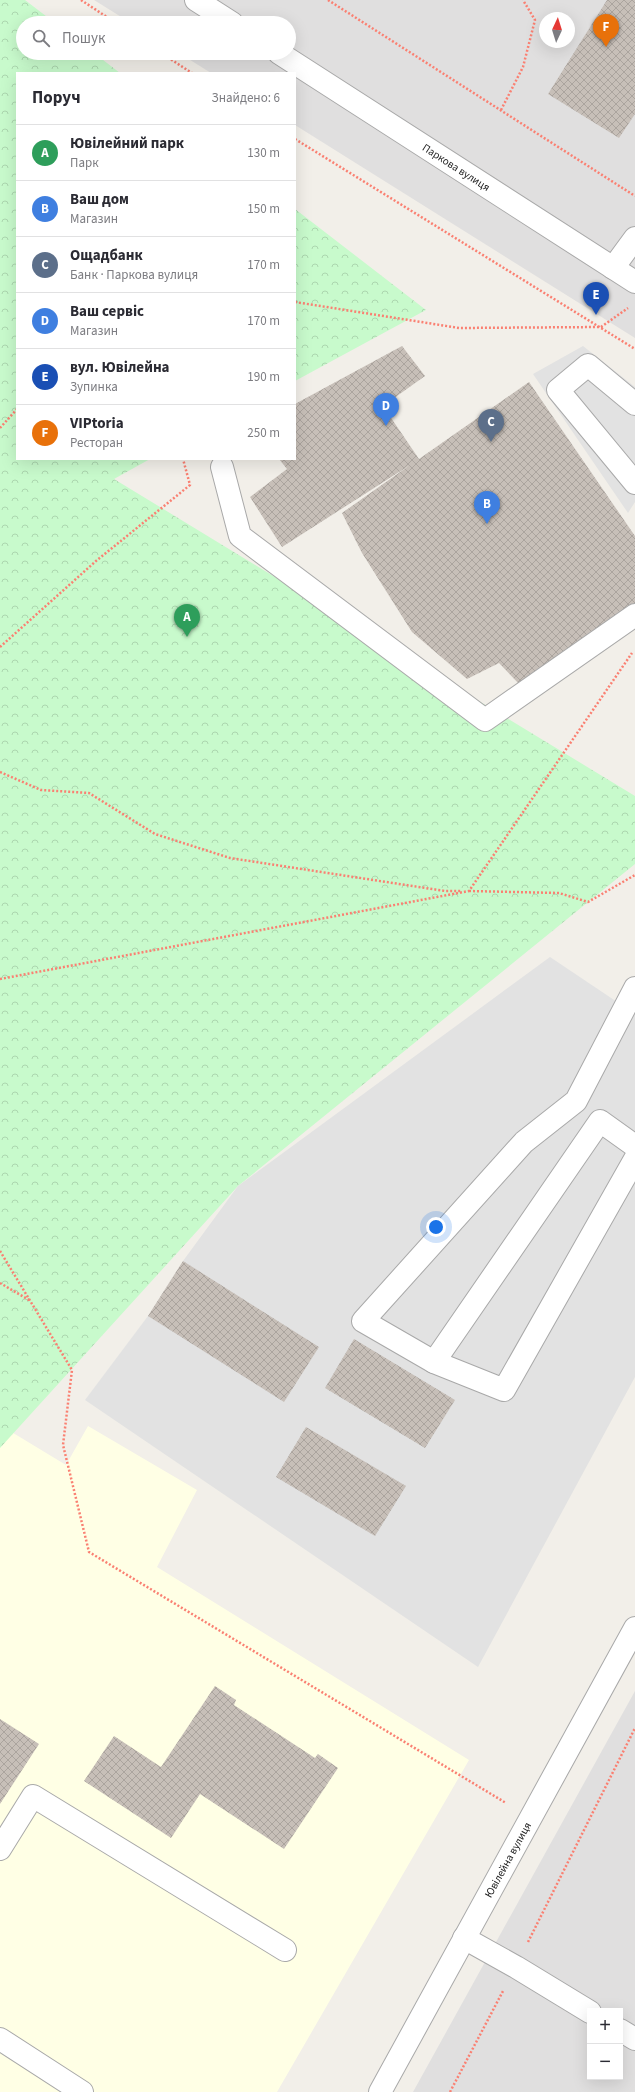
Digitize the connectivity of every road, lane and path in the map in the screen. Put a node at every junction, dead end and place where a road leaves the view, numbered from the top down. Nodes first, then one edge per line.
1 (81, 0) edge
2 (196, 0) edge
3 (328, 0) edge
4 (523, 0) edge
5 (105, 16) edge
6 (221, 16) edge
7 (172, 60) edge
8 (290, 60) edge
9 (190, 72) edge
10 (501, 110) junction
11 (296, 140) edge
12 (635, 196) edge
13 (635, 238) edge
14 (613, 268) junction
15 (635, 282) edge
16 (296, 302) edge
17 (629, 308) dead end
18 (601, 327) junction
19 (635, 349) edge
20 (635, 404) edge
21 (16, 410) edge
22 (0, 428) edge
23 (184, 460) edge
24 (222, 467) dead end
25 (635, 483) edge
26 (635, 615) edge
27 (0, 647) edge
28 (635, 649) edge
29 (0, 772) edge
30 (635, 875) edge
31 (469, 891) junction
32 (0, 979) edge
33 (635, 988) edge
34 (576, 1101) junction
35 (600, 1121) junction
36 (635, 1146) edge
37 (635, 1159) edge
38 (0, 1251) edge
39 (0, 1283) edge
40 (30, 1301) junction
41 (434, 1362) junction
42 (635, 1628) edge
43 (635, 1728) edge
44 (530, 1818) junction
45 (0, 1849) edge
46 (464, 1938) junction
47 (285, 1950) dead end
48 (516, 1966) junction
49 (587, 2010) edge
50 (623, 2032) edge
51 (0, 2039) edge
52 (635, 2039) edge
53 (82, 2092) edge
54 (380, 2092) edge
55 (450, 2092) edge

1 - 5 path
2 - 6 street
3 - 10 path
4 - 10 path
7 - 9 path
8 - 14 street, Паркова вулиця
10 - 12 path
11 - 18 path
13 - 14 street
14 - 15 street, Паркова вулиця
16 - 18 path
17 - 18 path
18 - 19 path
20 - 25 street
21 - 22 path
23 - 27 path
24 - 26 street
28 - 31 path
29 - 31 path
30 - 31 path
31 - 32 path
33 - 34 street
34 - 35 street
34 - 41 street
35 - 36 street
35 - 41 street
37 - 41 street
38 - 40 path
39 - 40 path
40 - 44 path
42 - 44 street, Ювілейна вулиця
43 - 48 path
44 - 46 street, Ювілейна вулиця
45 - 47 street
46 - 48 street
46 - 54 street, Ювілейна вулиця
48 - 49 street
48 - 55 path
50 - 52 street
51 - 53 street

